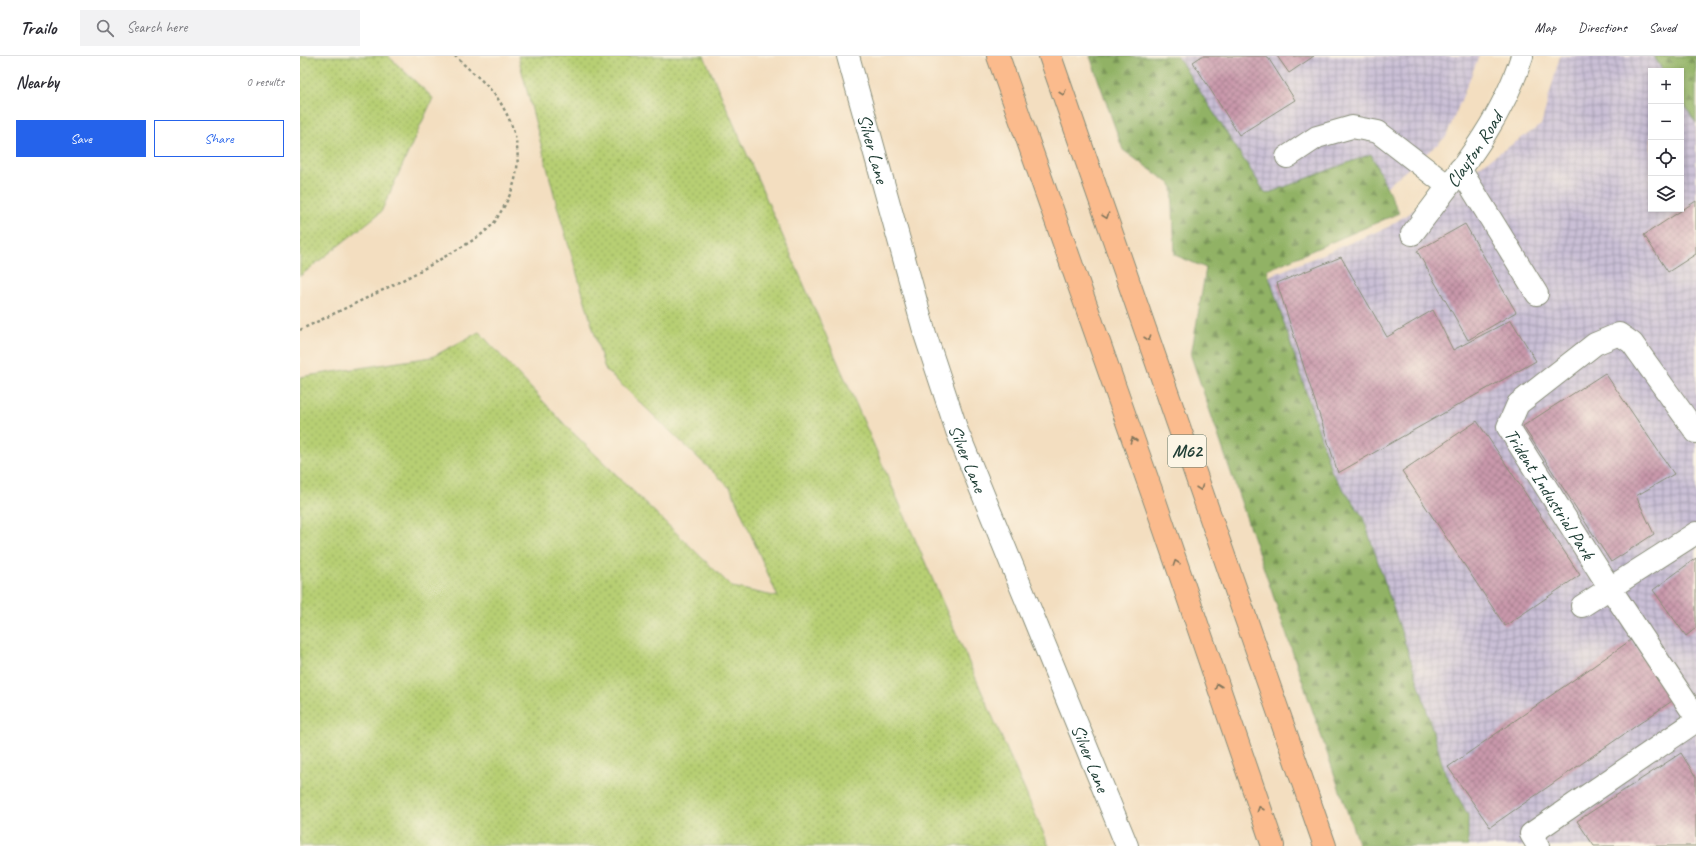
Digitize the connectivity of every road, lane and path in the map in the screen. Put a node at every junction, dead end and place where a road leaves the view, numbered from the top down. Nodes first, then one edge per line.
1 (455, 56) edge
2 (848, 56) edge
3 (998, 56) edge
4 (1050, 56) edge
5 (1522, 56) edge
6 (1287, 157) dead end
7 (1454, 178) junction
8 (1412, 234) dead end
9 (1537, 294) dead end
10 (300, 330) edge
11 (1696, 432) edge
12 (1696, 533) edge
13 (1610, 588) junction
14 (1582, 606) dead end
15 (1696, 717) edge
16 (1696, 721) edge
17 (1127, 846) edge
18 (1273, 846) edge
19 (1325, 846) edge
20 (1538, 846) edge

1 - 10 path
2 - 17 street, Silver Lane
18 -> 3 highway, M62
4 -> 19 highway, M62
5 - 7 street, Clayton Road
6 - 7 street
7 - 8 street, Clayton Road
7 - 9 street
11 - 13 street, Trident Industrial Park
12 - 13 street
13 - 14 street
13 - 15 street, Trident Industrial Park
16 - 20 street

